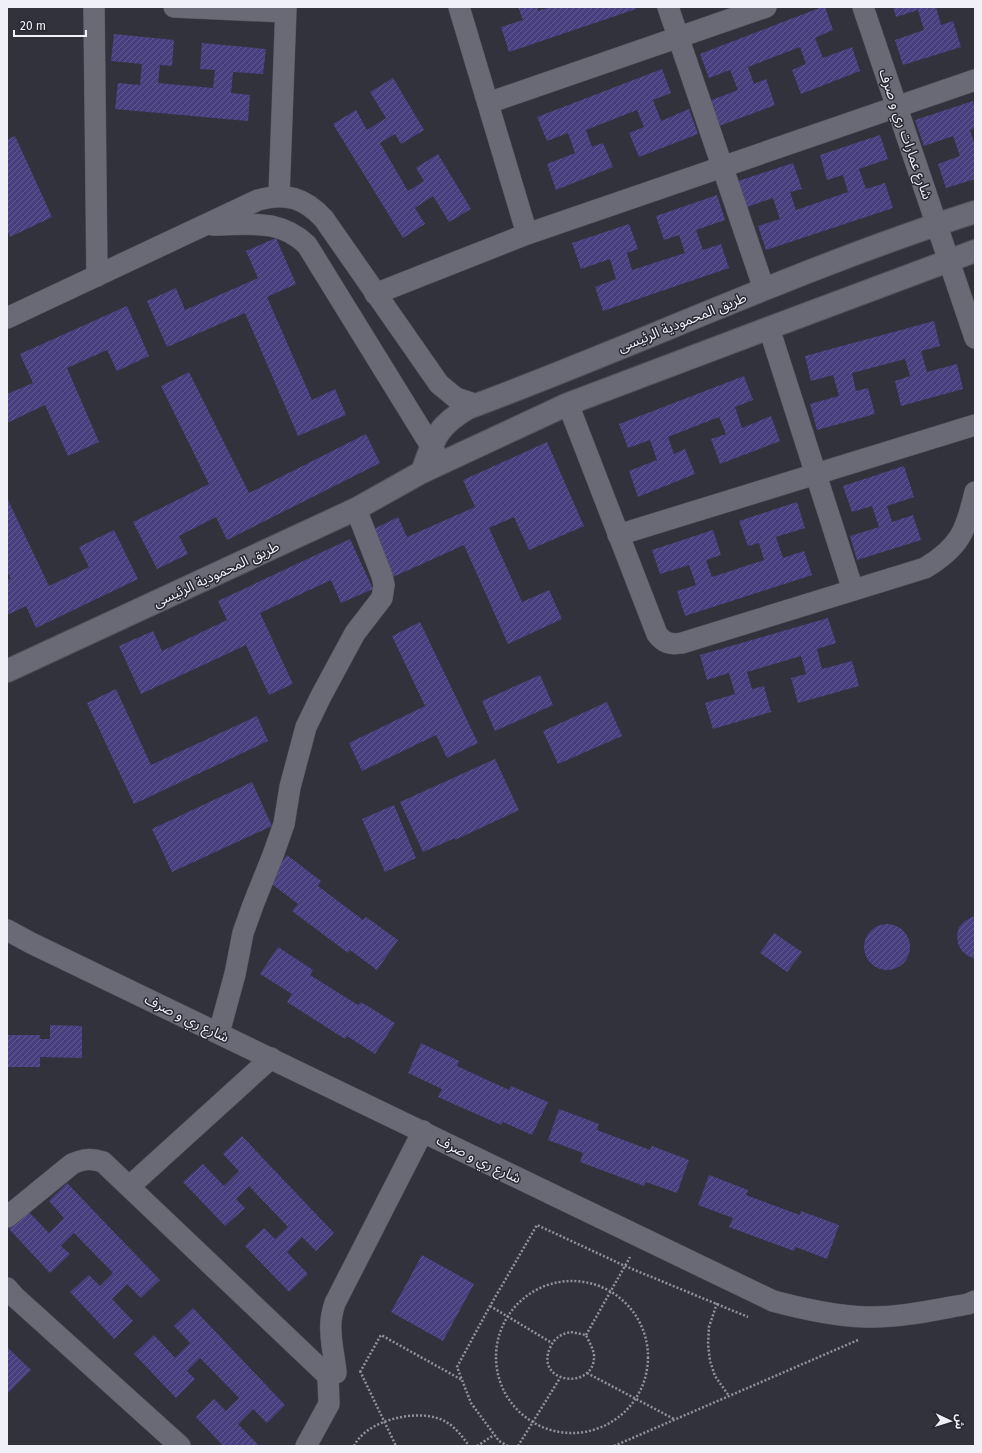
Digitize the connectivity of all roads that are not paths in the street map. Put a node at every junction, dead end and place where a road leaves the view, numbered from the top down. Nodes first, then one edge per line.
1 (94, 7) edge
2 (174, 7) edge
3 (459, 7) edge
4 (668, 7) edge
5 (766, 7) edge
6 (863, 7) edge
7 (285, 10) edge
8 (679, 37) junction
9 (975, 80) edge
10 (488, 103) junction
11 (897, 107) junction
12 (722, 167) junction
13 (279, 196) junction
14 (975, 212) edge
15 (937, 224) junction
16 (207, 225) junction
17 (527, 234) junction
18 (975, 251) edge
19 (949, 260) junction
20 (97, 276) junction
21 (764, 289) junction
22 (376, 294) junction
23 (7, 318) edge
24 (769, 328) junction
25 (975, 338) edge
26 (568, 404) junction
27 (477, 405) junction
28 (975, 425) edge
29 (437, 455) junction
30 (815, 474) junction
31 (975, 492) edge
32 (356, 509) junction
33 (618, 535) junction
34 (853, 590) junction
35 (7, 671) edge
36 (7, 930) edge
37 (219, 1033) junction
38 (271, 1058) junction
39 (423, 1132) junction
40 (130, 1186) junction
41 (7, 1217) edge
42 (7, 1288) edge
43 (973, 1303) edge
44 (328, 1376) junction
45 (180, 1446) edge
46 (306, 1446) edge

1 - 20 street
2 - 7 street
3 - 10 street
4 - 8 street
5 - 8 street
6 - 11 street, شارع عمارات ري و صرف
7 - 13 street
8 - 10 street
8 - 12 street
9 - 11 street
10 - 17 street
11 - 12 street
11 - 15 street, شارع عمارات ري و صرف
12 - 17 street
12 - 21 street
13 - 16 street
13 - 22 street
14 - 15 street, طريق المحمودية الرئيسى
15 - 19 street, شارع عمارات ري و صرف
15 - 21 street, طريق المحمودية الرئيسى
16 - 20 street
16 - 29 street
17 - 22 street
18 - 19 street, طريق المحمودية الرئيسى
19 - 24 street, طريق المحمودية الرئيسى
19 - 25 street, شارع عمارات ري و صرف
20 - 23 street
21 - 27 street, طريق المحمودية الرئيسى
22 - 27 street
24 - 26 street, طريق المحمودية الرئيسى
24 - 30 street
26 - 29 street, طريق المحمودية الرئيسى
26 - 33 street
27 - 29 street, طريق المحمودية الرئيسى
28 - 30 street
29 - 32 street, طريق المحمودية الرئيسى
30 - 33 street
30 - 34 street
31 - 34 street
32 - 35 street, طريق المحمودية الرئيسى
32 - 37 street
33 - 34 street
36 - 37 street, شارع ري و صرف
37 - 38 street, شارع ري و صرف
38 - 39 street, شارع ري و صرف
38 - 40 street
39 - 43 street, شارع ري و صرف
39 - 44 street
40 - 41 street
40 - 44 street
42 - 45 street
44 - 46 street

